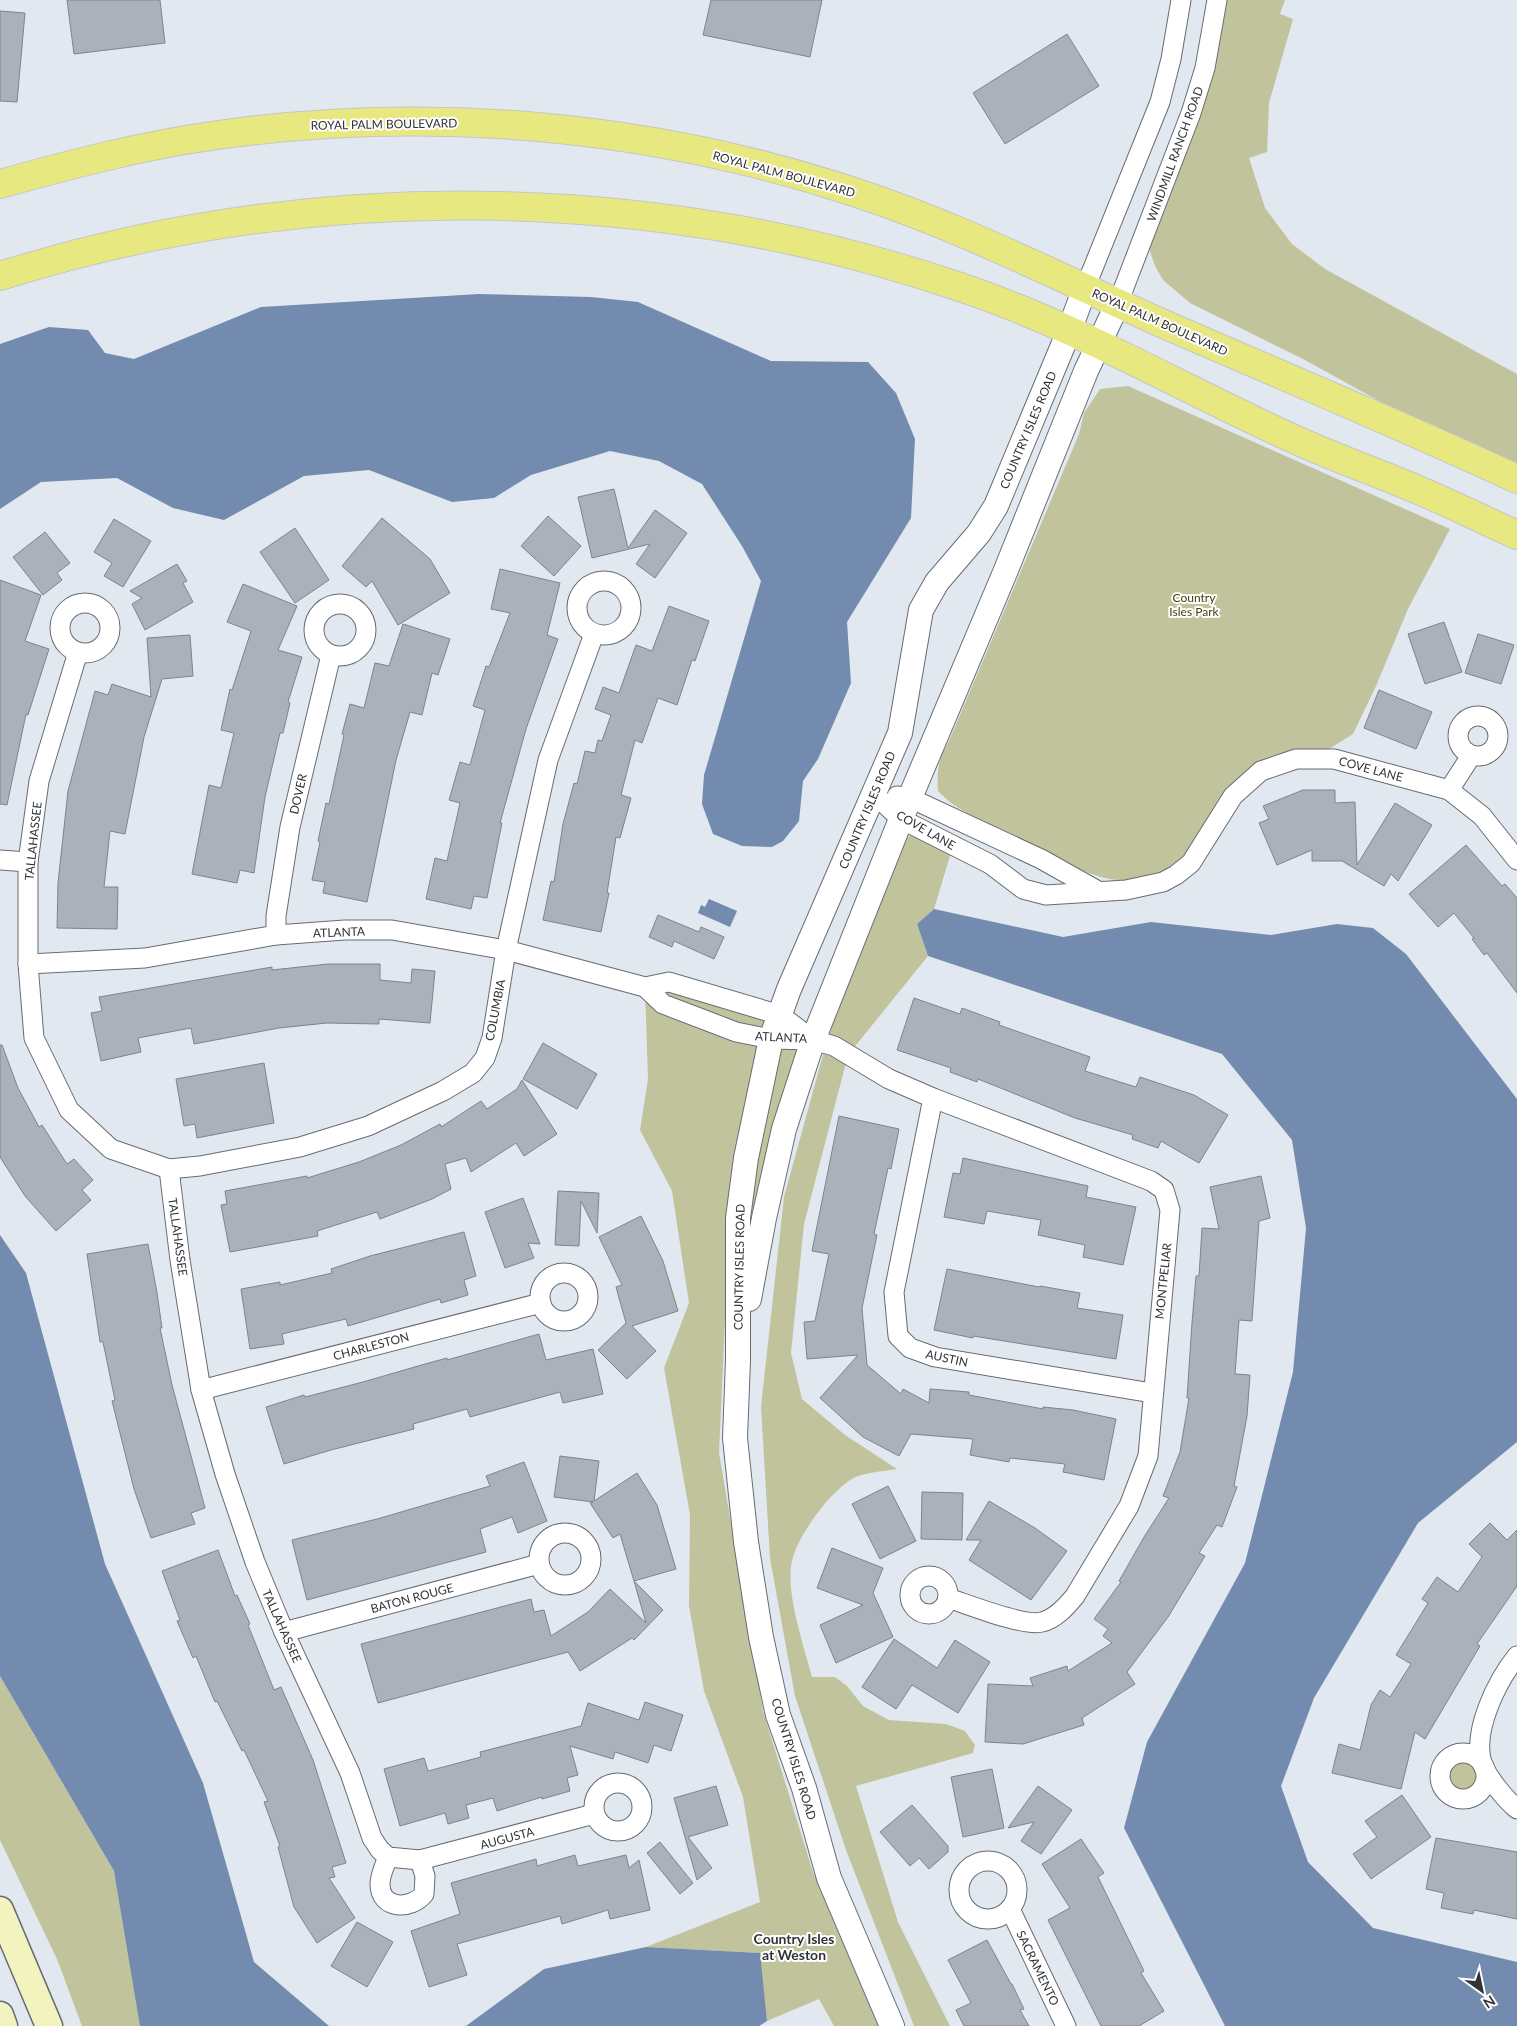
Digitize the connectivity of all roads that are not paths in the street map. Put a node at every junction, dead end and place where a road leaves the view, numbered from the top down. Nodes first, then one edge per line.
1 (1181, 0) edge
2 (1217, 0) edge
3 (0, 184) edge
4 (0, 276) edge
5 (1085, 288) junction
6 (1118, 303) junction
7 (1069, 331) junction
8 (1098, 344) junction
9 (1517, 479) edge
10 (1517, 536) edge
11 (594, 634) dead end
12 (78, 652) dead end
13 (331, 655) dead end
14 (1471, 756) dead end
15 (1449, 790) junction
16 (874, 794) junction
17 (906, 808) junction
18 (0, 860) edge
19 (1517, 860) edge
20 (28, 862) junction
21 (1098, 891) junction
22 (276, 935) junction
23 (506, 950) junction
24 (28, 964) junction
25 (645, 986) junction
26 (780, 1015) junction
27 (771, 1039) junction
28 (813, 1040) junction
29 (933, 1098) junction
30 (169, 1169) junction
31 (541, 1302) dead end
32 (738, 1360) junction
33 (201, 1390) junction
34 (1152, 1393) junction
35 (539, 1564) dead end
36 (948, 1598) dead end
37 (284, 1632) junction
38 (1517, 1656) edge
39 (1517, 1809) edge
40 (594, 1814) dead end
41 (388, 1857) junction
42 (420, 1860) junction
43 (1010, 1909) dead end
44 (0, 1910) edge
45 (0, 2015) edge
46 (4, 2026) edge
47 (49, 2026) edge
48 (892, 2026) edge
49 (1066, 2026) edge

1 - 5 street
2 - 6 street, WINDMILL RANCH ROAD
3 - 5 main road, ROYAL PALM BOULEVARD
4 - 7 main road
5 - 6 main road, ROYAL PALM BOULEVARD
5 - 7 street, COUNTRY ISLES ROAD
6 - 8 street, COUNTRY ISLES ROAD
6 - 9 main road, ROYAL PALM BOULEVARD
7 - 8 main road
7 - 16 street, COUNTRY ISLES ROAD
8 - 10 main road
8 - 17 street, COUNTRY ISLES ROAD
11 - 23 street, COLUMBIA
12 - 20 street, TALLAHASSEE
13 - 22 street, DOVER
14 - 15 street
15 - 19 street, COVE LANE
15 - 21 street, COVE LANE
16 - 17 street, COVE LANE
16 - 26 street, COUNTRY ISLES ROAD
17 - 21 street, COVE LANE
17 - 21 street, COVE LANE
17 - 28 street, COUNTRY ISLES ROAD
18 - 20 street
20 - 24 street, TALLAHASSEE
22 - 23 street, ATLANTA
22 - 24 street, ATLANTA
23 - 25 street, ATLANTA
23 - 30 street, COLUMBIA
24 - 30 street, TALLAHASSEE
25 - 26 street, ATLANTA
25 - 27 street, ATLANTA
26 - 27 street, COUNTRY ISLES ROAD
26 - 28 street, ATLANTA
27 - 28 street, ATLANTA
27 - 32 street, COUNTRY ISLES ROAD
28 - 29 street, MONTPELIAR
28 - 32 street, COUNTRY ISLES ROAD
29 - 34 street, MONTPELIAR
29 - 34 street, AUSTIN
30 - 33 street, TALLAHASSEE
31 - 33 street, CHARLESTON
32 - 48 street, COUNTRY ISLES ROAD
33 - 37 street, TALLAHASSEE
34 - 36 street, MONTPELIAR
35 - 37 street, BATON ROUGE
37 - 41 street, TALLAHASSEE
38 - 39 street
40 - 42 street, AUGUSTA
41 - 42 street
41 - 42 street
43 - 49 street, SACRAMENTO
44 - 47 main road
45 - 46 main road

